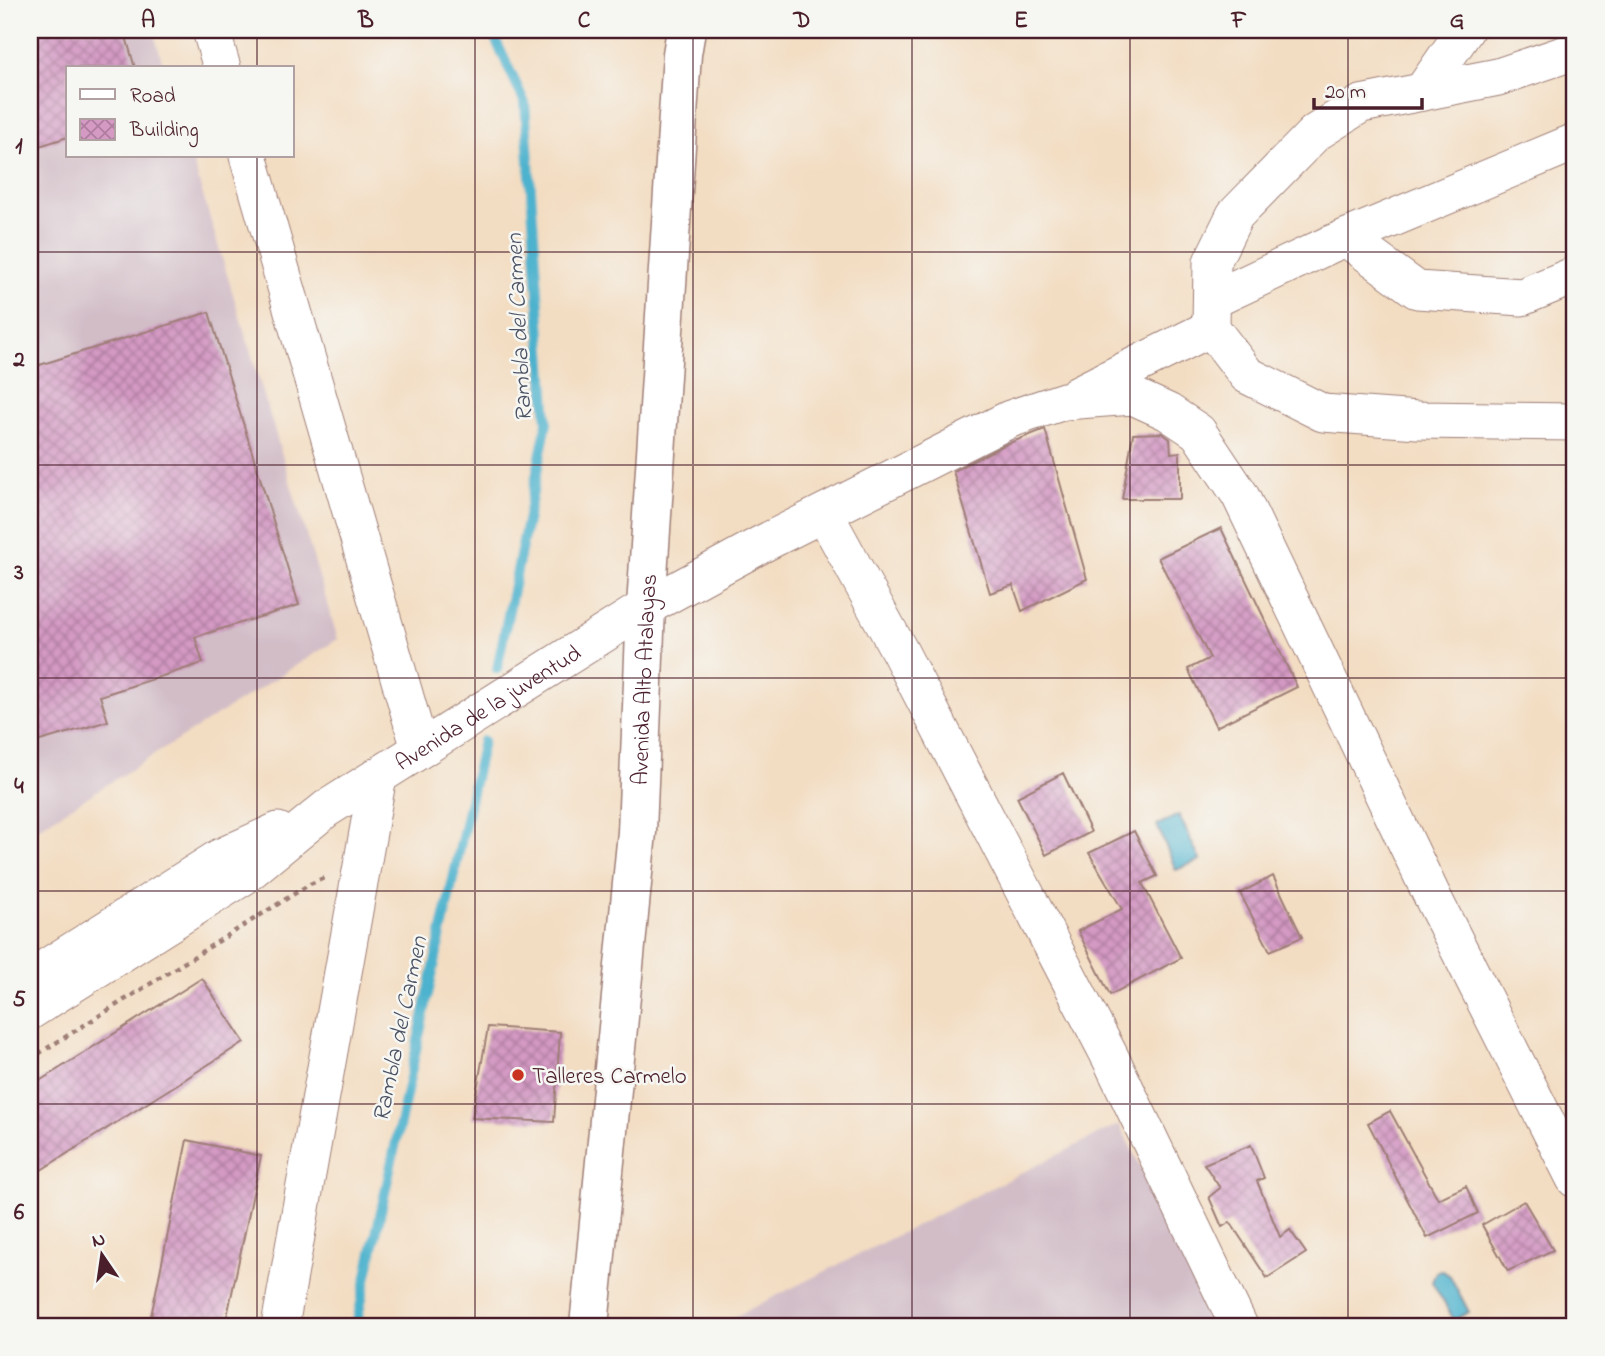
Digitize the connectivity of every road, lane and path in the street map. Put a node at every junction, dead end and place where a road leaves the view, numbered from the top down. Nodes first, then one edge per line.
1 (211, 30) edge
2 (686, 30) edge
3 (1465, 30) edge
4 (1575, 51) edge
5 (221, 66) edge
6 (1422, 92) junction
7 (1575, 142) edge
8 (248, 158) edge
9 (1346, 238) junction
10 (1575, 275) edge
11 (1211, 314) junction
12 (1064, 401) junction
13 (1575, 422) edge
14 (824, 513) junction
15 (646, 607) junction
16 (420, 749) junction
17 (378, 776) junction
18 (326, 808) junction
19 (359, 884) junction
20 (30, 978) edge
21 (30, 1011) edge
22 (30, 1059) edge
23 (1575, 1179) edge
24 (280, 1326) edge
25 (589, 1326) edge
26 (1239, 1326) edge

1 - 5 street
2 - 15 main road, Avenida Alto Atalayas
3 - 6 street
4 - 6 street
6 - 11 street
7 - 9 street
8 - 16 street
9 - 10 street
9 - 11 street
11 - 12 street
11 - 13 street
12 - 14 street, Avenida de la juventud
12 - 23 street
14 - 15 street, Avenida de la juventud
14 - 26 street
15 - 16 street, Avenida de la juventud
15 - 25 main road, Avenida Alto Atalayas
16 - 17 street, Avenida de la juventud
17 - 18 street, Avenida de la juventud
17 - 19 street
18 - 20 street, Avenida de la juventud
18 - 21 street, Avenida de la juventud
19 - 22 path
19 - 24 street

